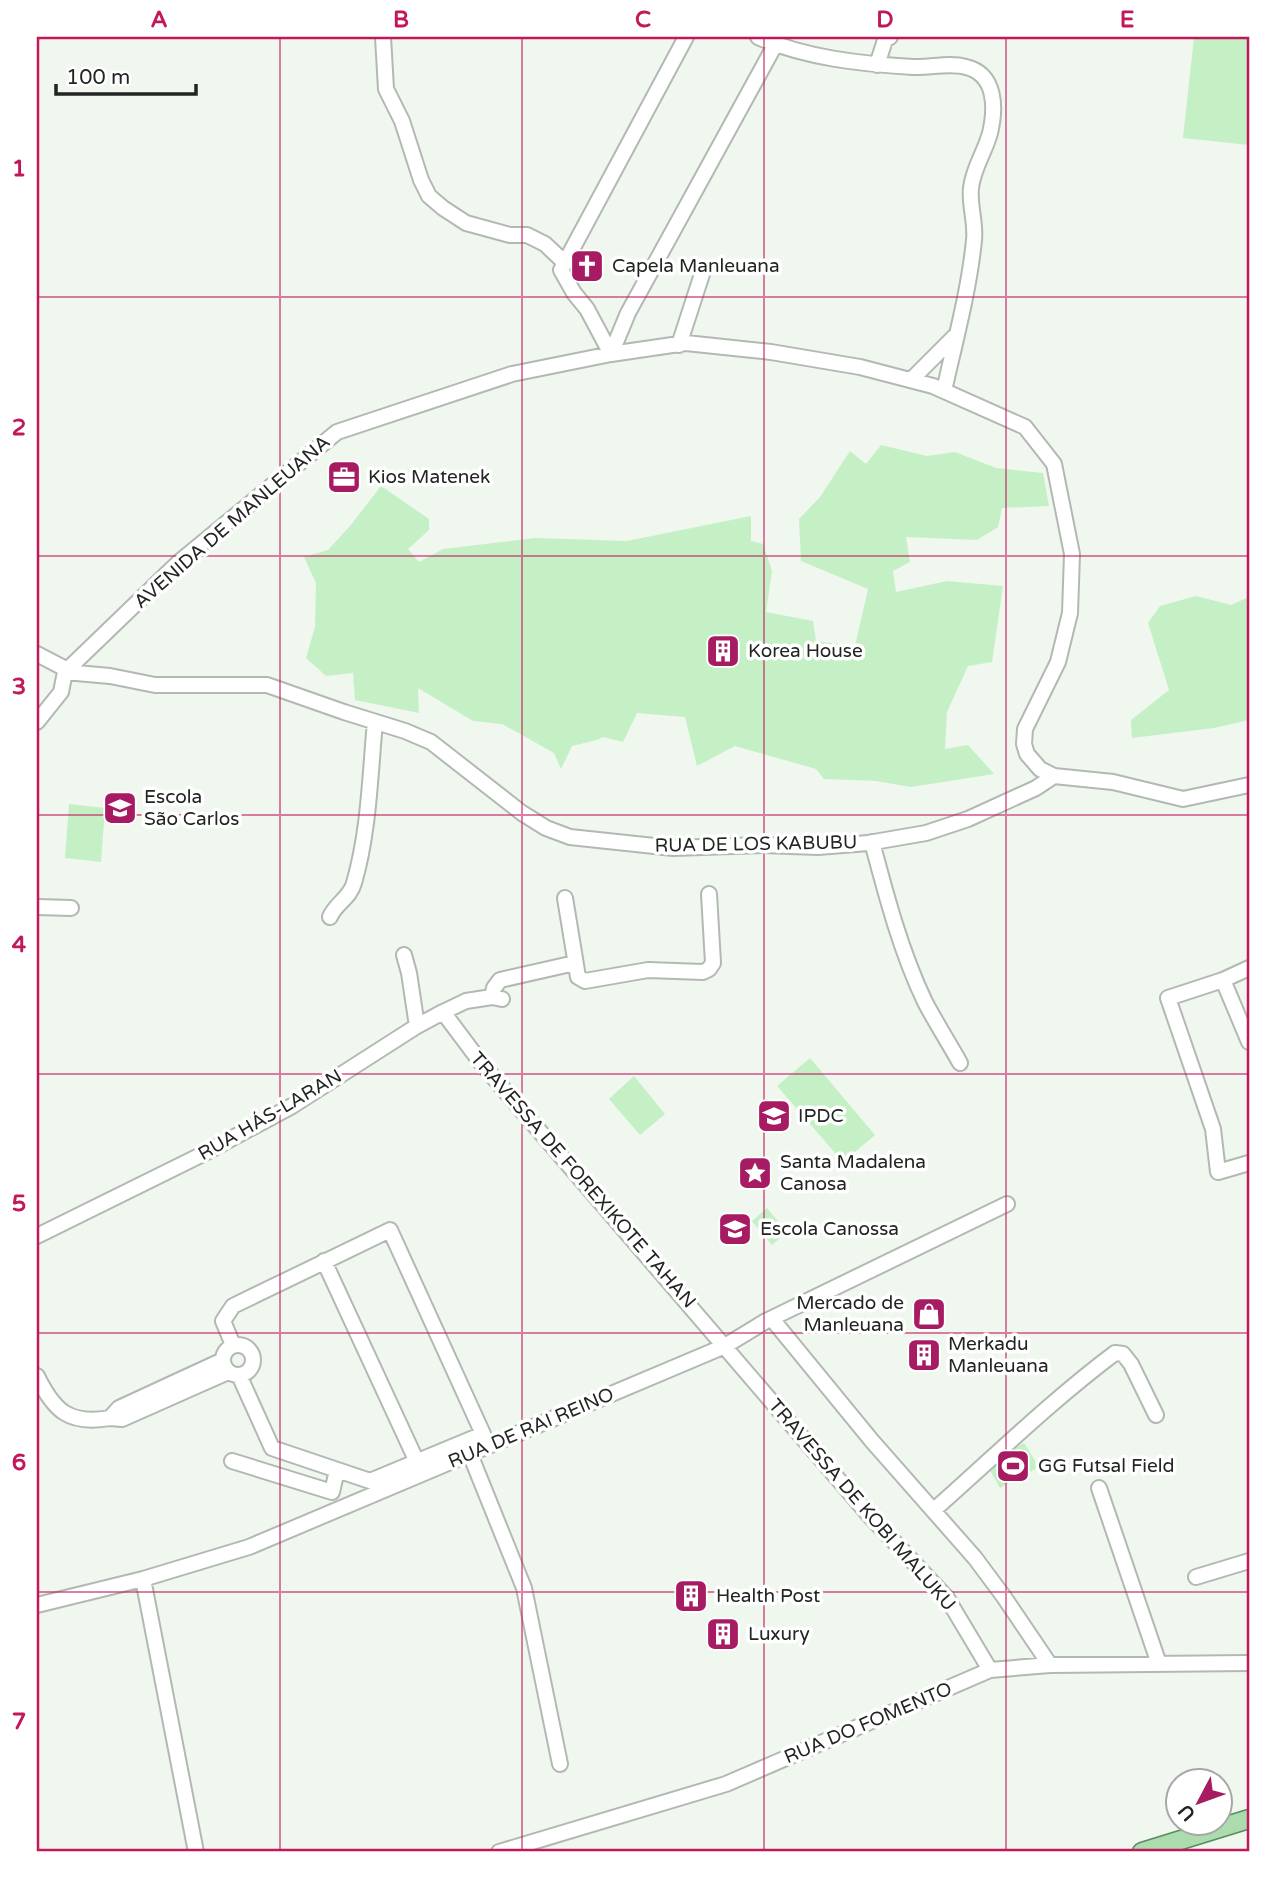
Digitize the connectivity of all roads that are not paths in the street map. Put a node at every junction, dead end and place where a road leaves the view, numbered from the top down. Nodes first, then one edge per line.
1 (383, 37) edge
2 (686, 37) edge
3 (758, 37) edge
4 (890, 37) edge
5 (775, 45) junction
6 (877, 65) junction
7 (564, 262) junction
8 (704, 268) dead end
9 (956, 335) junction
10 (679, 345) junction
11 (611, 354) junction
12 (911, 380) junction
13 (944, 391) junction
14 (37, 654) edge
15 (65, 672) junction
16 (37, 722) edge
17 (375, 722) junction
18 (1054, 776) junction
19 (1249, 785) edge
20 (872, 842) junction
21 (709, 894) dead end
22 (565, 898) dead end
23 (37, 907) edge
24 (71, 908) dead end
25 (330, 918) dead end
26 (404, 955) dead end
27 (576, 963) junction
28 (1249, 968) edge
29 (1223, 980) junction
30 (443, 1012) junction
31 (417, 1026) junction
32 (1248, 1036) edge
33 (960, 1063) dead end
34 (1249, 1163) edge
35 (1007, 1204) dead end
36 (37, 1236) edge
37 (324, 1261) junction
38 (772, 1319) junction
39 (233, 1345) junction
40 (725, 1346) junction
41 (230, 1369) junction
42 (37, 1376) edge
43 (1156, 1415) dead end
44 (470, 1454) junction
45 (232, 1461) dead end
46 (417, 1462) junction
47 (337, 1470) junction
48 (1099, 1488) dead end
49 (934, 1510) junction
50 (1249, 1560) edge
51 (1196, 1577) dead end
52 (143, 1579) junction
53 (37, 1605) edge
54 (1249, 1663) edge
55 (1159, 1664) junction
56 (1050, 1665) junction
57 (990, 1670) junction
58 (560, 1764) dead end
59 (1249, 1819) edge
60 (196, 1852) edge
61 (499, 1852) edge
62 (1142, 1852) edge

1 - 7 street
2 - 7 street
3 - 5 street
4 - 6 street
5 - 6 street
5 - 11 street
6 - 9 street
7 - 11 street
8 - 10 street
9 - 12 street
9 - 13 street
10 - 11 street, AVENIDA DE MANLEUANA
10 - 12 street, AVENIDA DE MANLEUANA
11 - 15 street, AVENIDA DE MANLEUANA
12 - 13 street, AVENIDA DE MANLEUANA
13 - 18 street, AVENIDA DE MANLEUANA
14 - 15 street
15 - 16 street
15 - 17 street, RUA DE LOS KABUBU
17 - 20 street, RUA DE LOS KABUBU
17 - 25 street
18 - 19 street
18 - 20 street, RUA DE LOS KABUBU
20 - 33 street
21 - 27 street
22 - 27 street
23 - 24 street
26 - 31 street
27 - 30 street, RUA HÁS-LARAN
28 - 29 street
29 - 32 street
29 - 34 street
30 - 31 street, RUA HÁS-LARAN
30 - 40 street, TRAVESSA DE FOREXIKOTE TAHAN
31 - 36 street, RUA HÁS-LARAN
35 - 38 street, RUA DE RAI REINO
37 - 39 street
37 - 46 street
37 - 46 street
38 - 40 street, RUA DE RAI REINO
38 - 49 street
39 - 41 street
39 - 41 street
40 - 44 street, RUA DE RAI REINO
40 - 57 street, TRAVESSA DE KOBI MALUKU
41 - 42 street
41 - 47 street
43 - 49 street
44 - 52 street, RUA DE RAI REINO
44 - 58 street
45 - 47 street
46 - 47 street
48 - 55 street
49 - 56 street
50 - 51 street
52 - 53 street, RUA DE RAI REINO
52 - 60 street
54 - 55 street, RUA DO FOMENTO
55 - 56 street, RUA DO FOMENTO
56 - 57 street, RUA DO FOMENTO
57 - 61 street, RUA DO FOMENTO
59 - 62 main road

